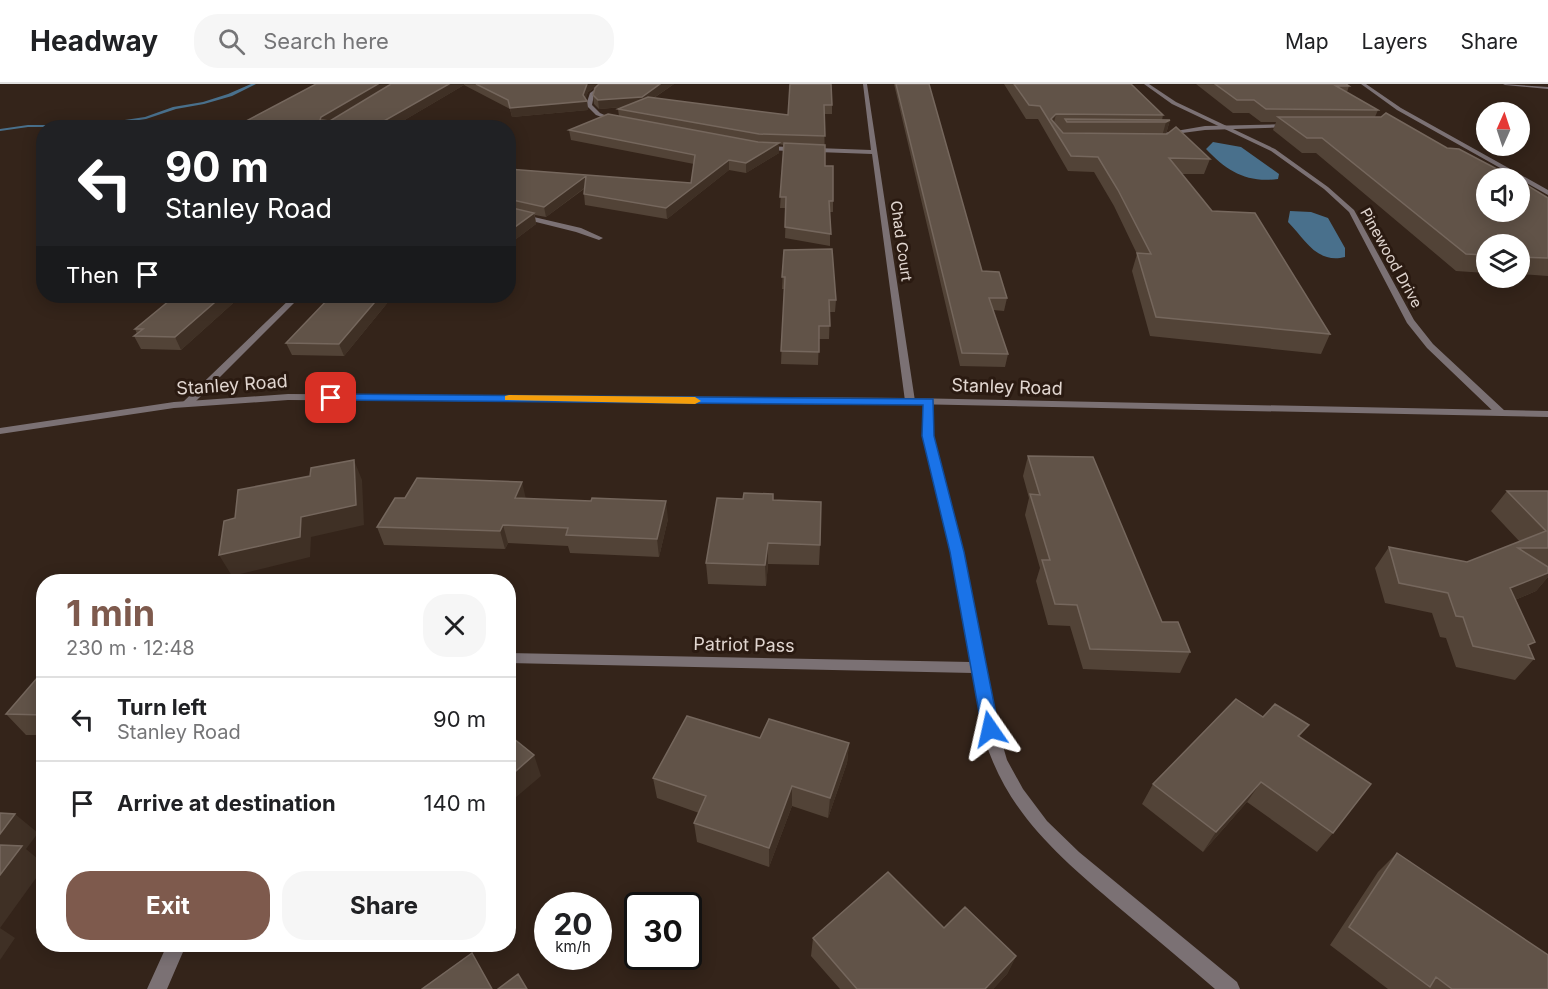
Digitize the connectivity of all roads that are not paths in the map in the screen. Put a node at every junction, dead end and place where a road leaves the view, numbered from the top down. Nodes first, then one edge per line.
1 (606, 84) edge
2 (865, 84) edge
3 (1146, 84) edge
4 (1362, 84) edge
5 (1505, 84) edge
6 (1548, 88) edge
7 (626, 124) edge
8 (1228, 127) junction
9 (1304, 127) edge
10 (1154, 133) edge
11 (1176, 133) junction
12 (1170, 139) edge
13 (759, 148) edge
14 (875, 152) junction
15 (1548, 193) edge
16 (516, 215) edge
17 (598, 238) dead end
18 (290, 303) edge
19 (910, 401) junction
20 (929, 402) junction
21 (187, 404) junction
22 (1501, 413) junction
23 (1548, 414) edge
24 (0, 431) edge
25 (516, 658) edge
26 (979, 668) junction
27 (174, 952) edge
28 (157, 989) edge
29 (1230, 989) edge

1 - 7 street
2 - 14 street, Chad Court
3 - 8 street, Pinewood Drive
4 - 15 street
5 - 6 street
8 - 9 street
8 - 11 street
8 - 22 street, Pinewood Drive
10 - 11 street
11 - 12 street
13 - 14 street
14 - 19 street, Chad Court
16 - 17 street
18 - 21 street
19 - 20 street, Stanley Road
19 - 21 street, Stanley Road
20 - 22 street, Stanley Road
20 - 26 street
21 - 24 street, Stanley Road
22 - 23 street, Stanley Road
25 - 26 street, Patriot Pass
26 - 29 street
27 - 28 street

